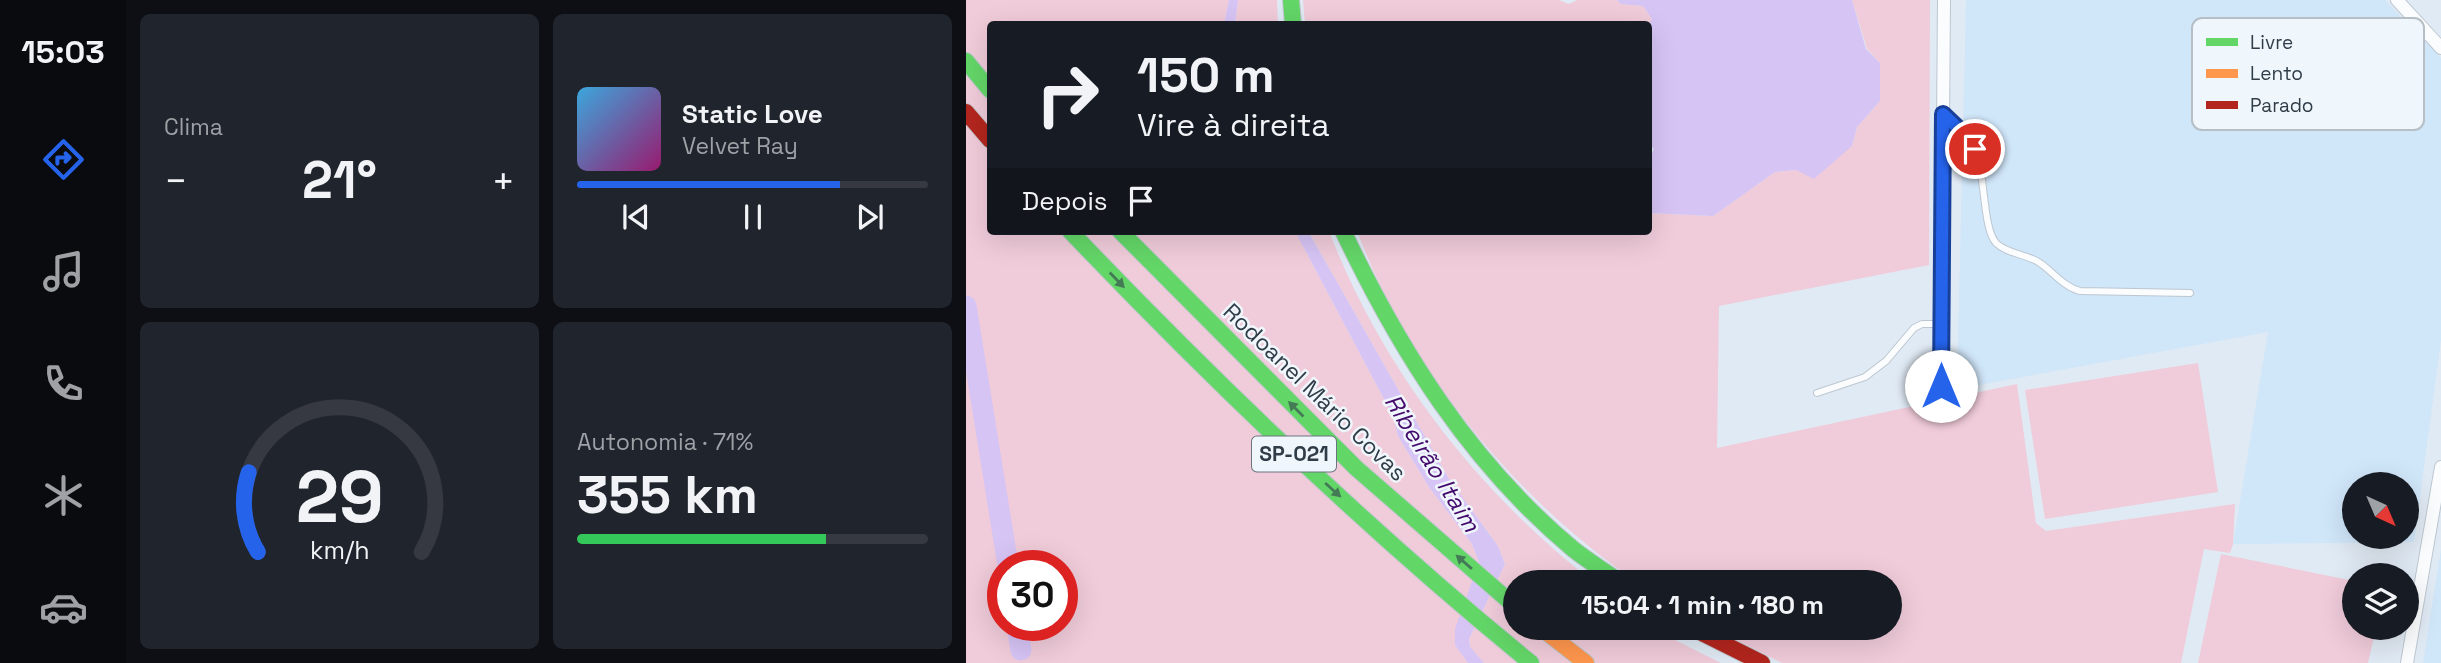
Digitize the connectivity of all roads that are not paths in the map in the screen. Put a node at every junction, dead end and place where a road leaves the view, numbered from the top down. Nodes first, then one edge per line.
1 (1291, 0) edge
2 (1944, 0) edge
3 (2397, 0) edge
4 (2414, 18) edge
5 (1293, 21) edge
6 (2424, 29) edge
7 (2441, 48) edge
8 (966, 61) edge
9 (987, 86) edge
10 (966, 112) edge
11 (1943, 114) junction
12 (987, 136) edge
13 (1074, 235) edge
14 (1124, 235) edge
15 (1345, 235) edge
16 (2190, 293) dead end
17 (1941, 324) junction
18 (1941, 386) dead end
19 (1817, 393) dead end
20 (2441, 467) edge
21 (1602, 570) edge
22 (1503, 596) edge
23 (1556, 640) edge
24 (1712, 640) edge
25 (1531, 663) edge
26 (1586, 663) edge
27 (1762, 663) edge
28 (2407, 663) edge

1 - 5 highway
2 - 11 street
3 - 4 street
6 - 7 street
8 - 9 highway
10 - 12 highway
11 - 16 lane
11 - 17 street
13 -> 25 highway, SP-021
22 -> 14 highway, Rodoanel Mário Covas / SP-021
15 - 21 highway
17 - 18 street
17 - 19 lane
20 - 28 street
23 - 26 highway
24 - 27 highway

